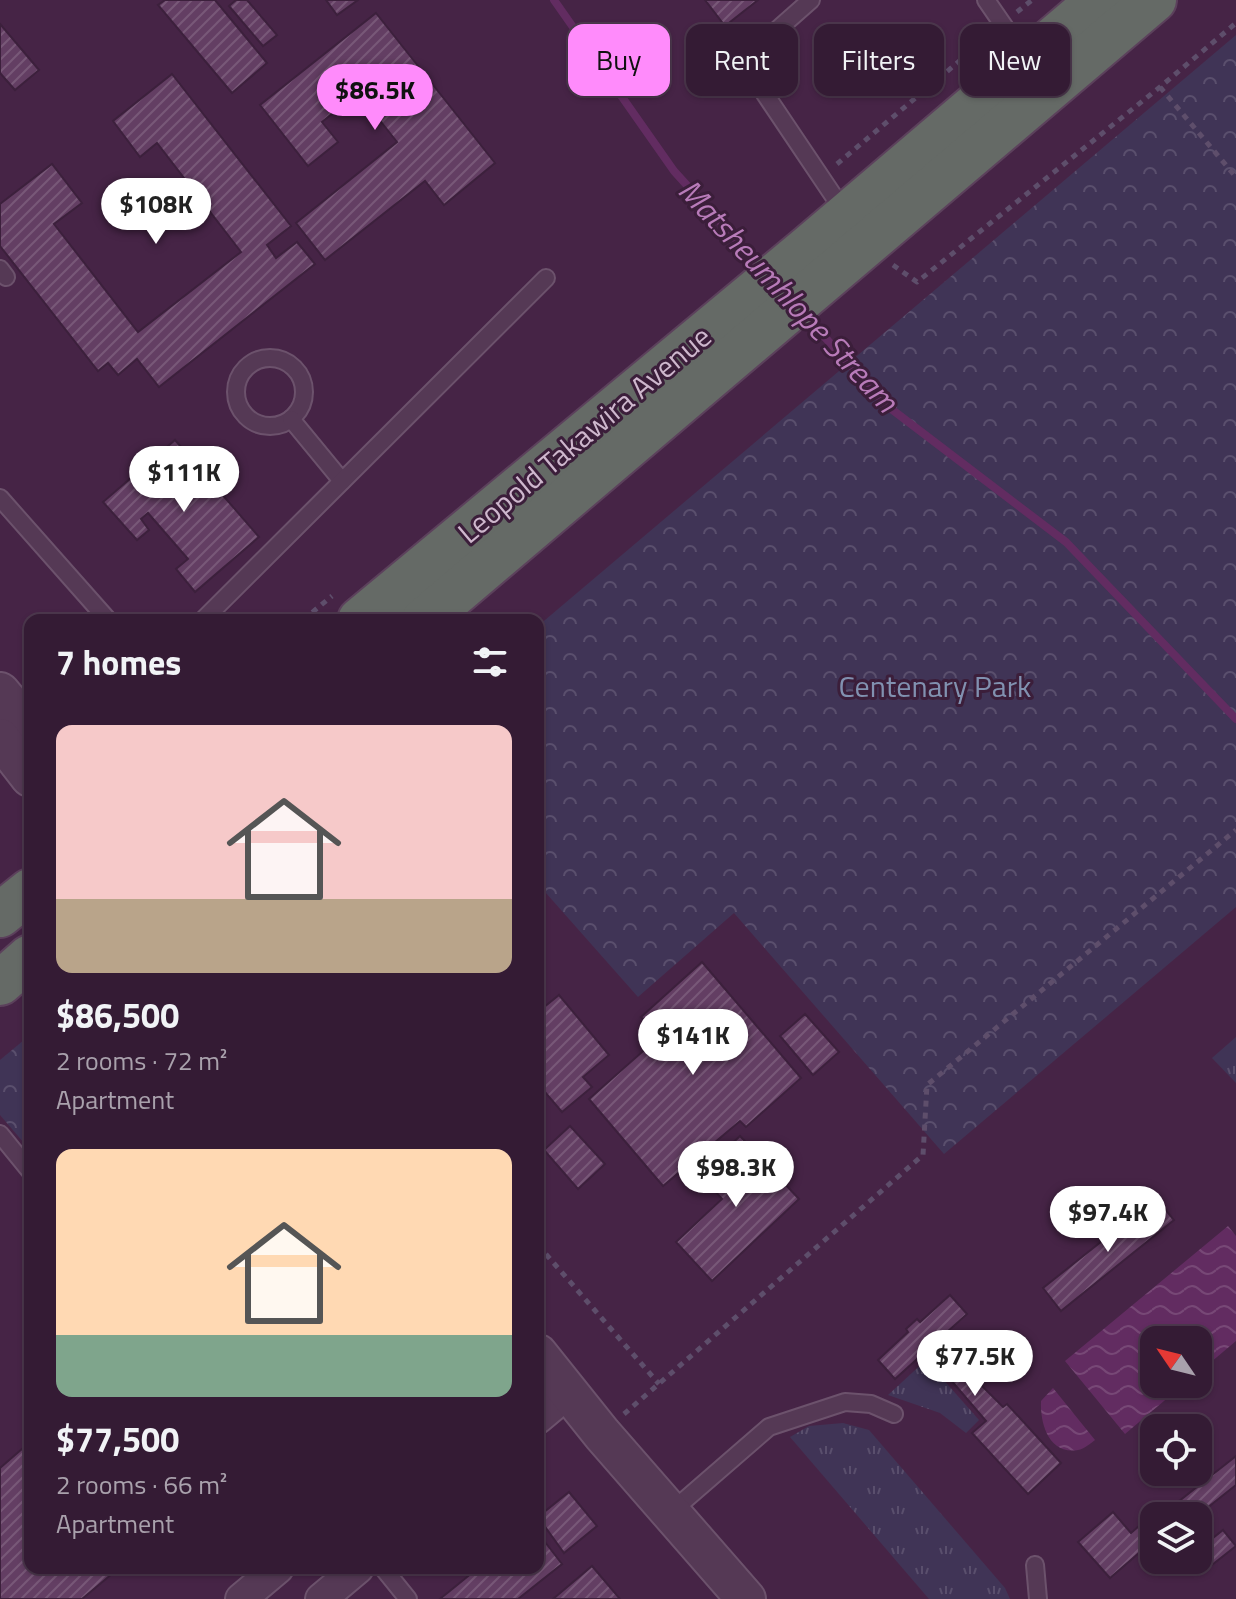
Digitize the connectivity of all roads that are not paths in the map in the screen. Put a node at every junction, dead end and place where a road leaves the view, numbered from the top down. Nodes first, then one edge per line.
1 (811, 0) edge
2 (986, 0) edge
3 (1099, 0) edge
4 (1154, 0) edge
5 (1003, 24) edge
6 (1070, 24) edge
7 (991, 96) edge
8 (856, 230) junction
9 (546, 278) dead end
10 (765, 306) junction
11 (291, 419) junction
12 (342, 481) junction
13 (0, 498) edge
14 (103, 614) edge
15 (209, 614) edge
16 (368, 614) edge
17 (431, 614) edge
18 (0, 692) edge
19 (24, 721) edge
20 (0, 738) edge
21 (24, 769) edge
22 (24, 896) edge
23 (0, 915) edge
24 (24, 962) edge
25 (0, 983) edge
26 (0, 1134) edge
27 (24, 1164) edge
28 (544, 1361) edge
29 (569, 1392) junction
30 (544, 1413) edge
31 (894, 1414) dead end
32 (671, 1512) junction
33 (1035, 1565) dead end
34 (271, 1574) edge
35 (351, 1574) edge
36 (388, 1574) edge
37 (241, 1599) edge
38 (321, 1599) edge
39 (408, 1599) edge
40 (746, 1599) edge
41 (1038, 1599) edge

1 - 8 lane
2 - 5 lane
3 - 6 highway
4 - 8 highway
7 - 8 highway
8 - 10 highway, Leopold Takawira Avenue
9 - 12 lane
10 - 16 highway, Leopold Takawira Avenue
10 - 17 highway, Leopold Takawira Avenue
11 - 11 lane
11 - 12 lane
12 - 15 lane
13 - 14 lane
18 - 19 street
20 - 21 street
22 - 23 highway
24 - 25 highway
26 - 27 lane
28 - 29 street
29 - 30 street
29 - 32 street
31 - 32 lane
32 - 40 street
33 - 41 lane
34 - 37 street
35 - 38 street
36 - 39 lane

